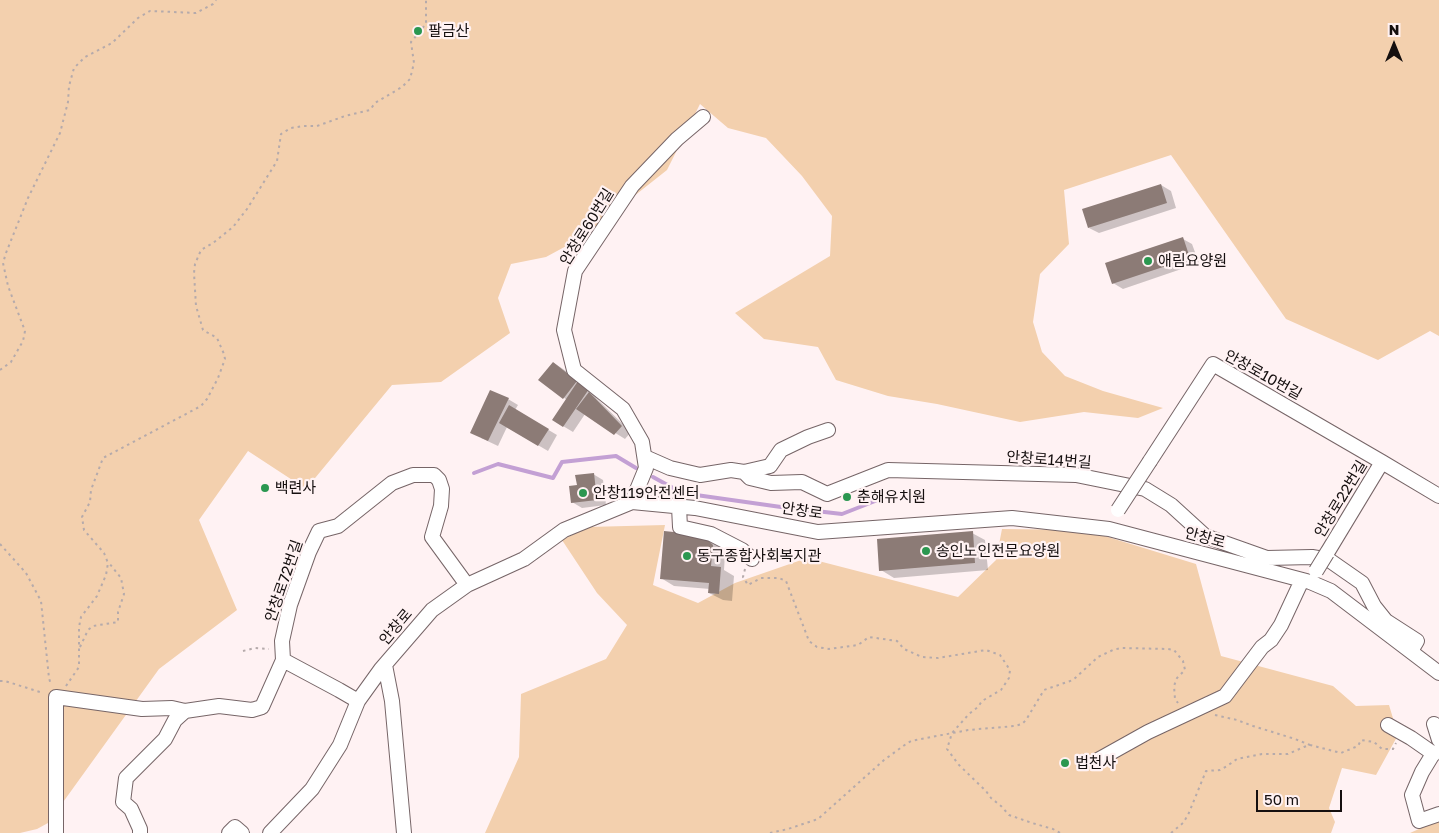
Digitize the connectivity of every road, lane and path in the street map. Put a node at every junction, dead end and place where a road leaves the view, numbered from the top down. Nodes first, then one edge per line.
1 (216, 0) edge
2 (426, 0) edge
3 (703, 117) dead end
4 (0, 370) edge
5 (828, 430) dead end
6 (644, 457) junction
7 (1382, 462) junction
8 (744, 472) junction
9 (1439, 496) edge
10 (632, 502) junction
11 (679, 507) junction
12 (1109, 530) junction
13 (0, 544) edge
14 (752, 559) joint
15 (108, 563) junction
16 (1309, 578) junction
17 (468, 585) junction
18 (80, 647) junction
19 (243, 651) dead end
20 (1411, 652) junction
21 (283, 660) junction
22 (385, 665) junction
23 (1439, 673) edge
24 (0, 681) edge
25 (56, 697) junction
26 (358, 701) junction
27 (185, 711) junction
28 (1192, 712) junction
29 (1434, 724) dead end
30 (1388, 725) dead end
31 (952, 733) junction
32 (1411, 738) junction
33 (1310, 746) junction
34 (1437, 748) edge
35 (1096, 761) dead end
36 (1439, 814) edge
37 (56, 833) edge
38 (140, 833) edge
39 (229, 833) edge
40 (242, 833) edge
41 (270, 833) edge
42 (404, 833) edge
43 (770, 833) edge
44 (1060, 833) edge
45 (1171, 833) edge

1 - 4 path
2 - 15 path
3 - 6 street, 안창로60번길
5 - 8 street
6 - 8 street
6 - 10 street, 안창로60번길
7 - 9 street, 안창로10번길
7 - 12 street, 안창로10번길, bridge
7 - 16 street, 안창로22번길, bridge
8 - 20 street, 안창로14번길
10 - 11 street, 안창로
10 - 17 street, 안창로
11 - 12 street, 안창로
11 - 14 street
12 - 16 street, 안창로
13 - 25 path
14 - 31 path
15 - 18 path
15 - 18 path
16 - 20 street, 안창로
16 - 28 street, 안창로22번길
17 - 21 street, 안창로72번길
17 - 22 street, 안창로
18 - 25 path
19 - 21 path
20 - 23 street, 안창로
21 - 26 street
21 - 27 street, 안창로72번길
22 - 26 street, 안창로
22 - 42 street
24 - 25 path
25 - 27 street, 안창로72번길
25 - 37 street
26 - 41 street, 안창로
27 - 38 street
28 - 31 path
28 - 33 path
28 - 35 street, 안창로22번길
29 - 34 street
30 - 32 street
31 - 43 path
31 - 44 path
32 - 33 path
32 - 34 street
33 - 45 path
34 - 36 street
39 - 40 street

